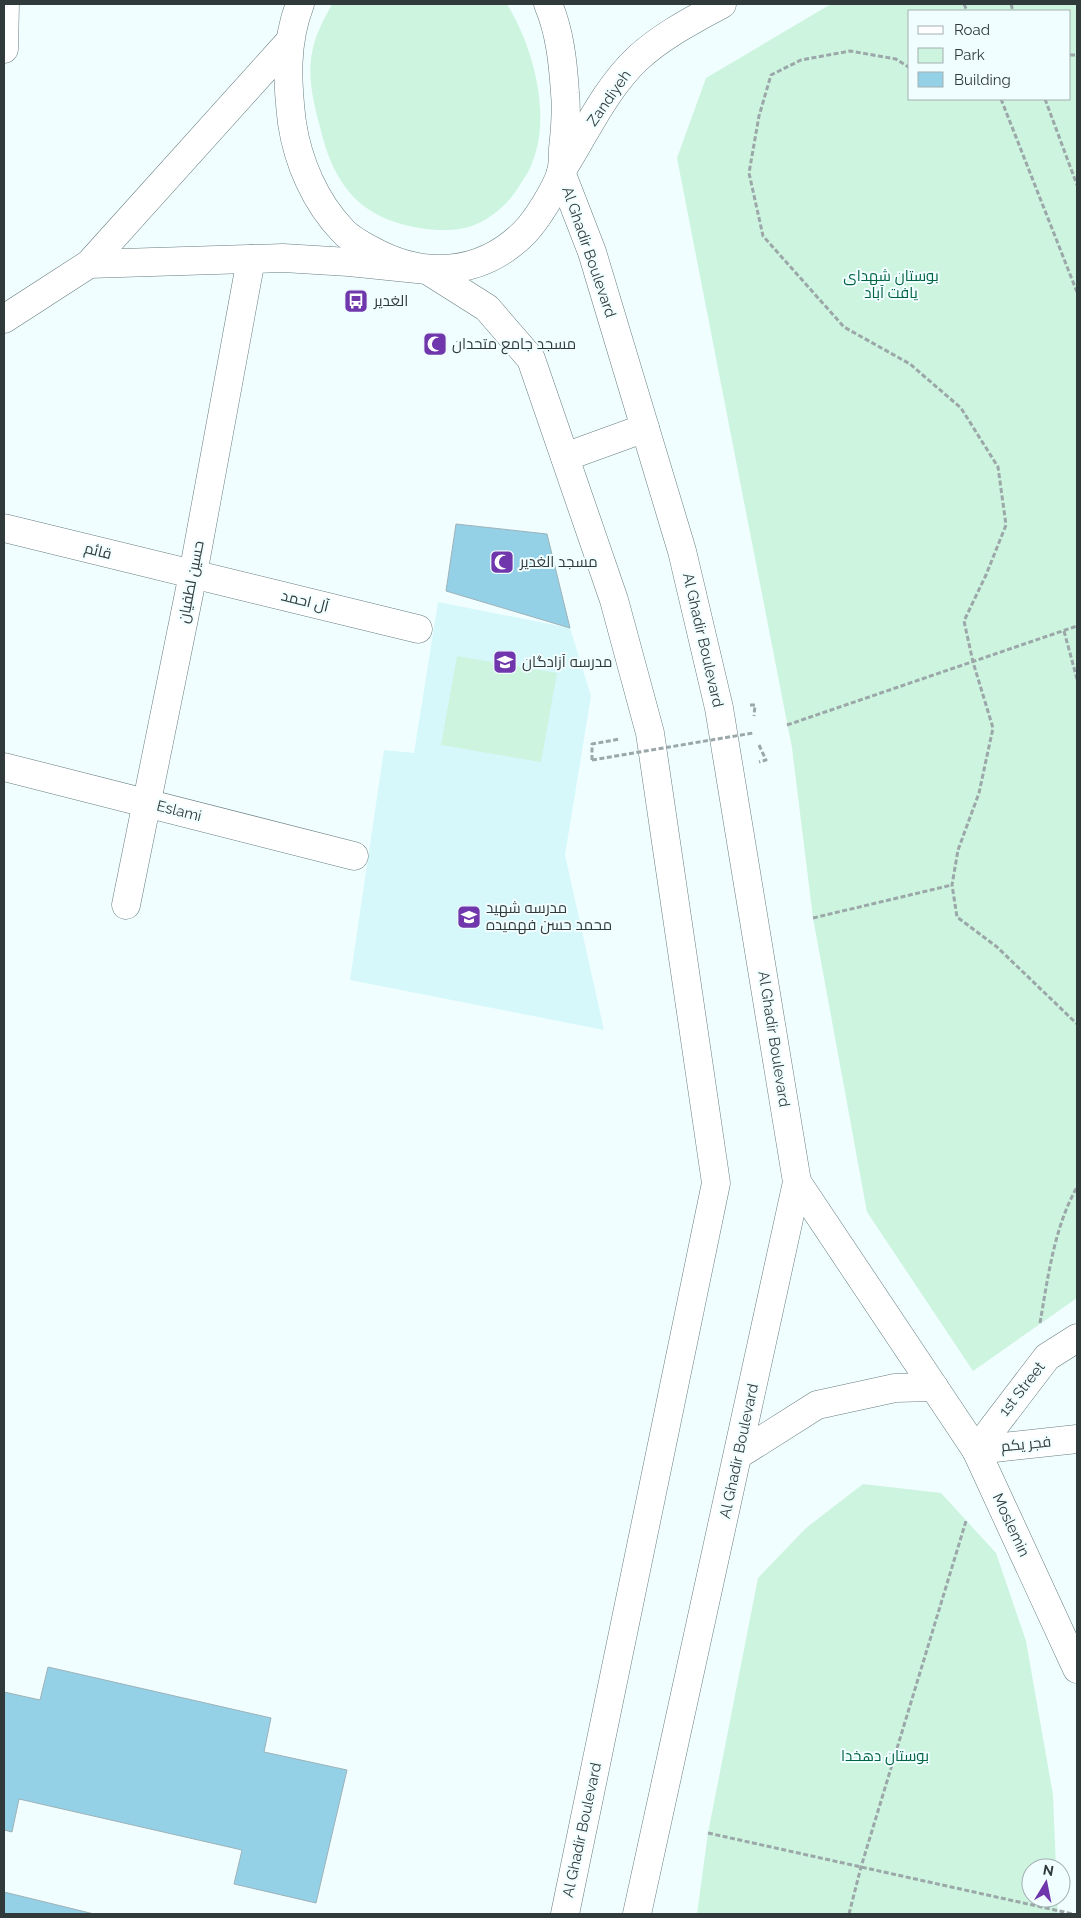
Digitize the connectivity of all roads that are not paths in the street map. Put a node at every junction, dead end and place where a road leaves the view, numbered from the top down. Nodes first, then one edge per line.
1 (5, 4) edge
2 (300, 4) edge
3 (548, 4) edge
4 (722, 4) edge
5 (289, 42) junction
6 (4, 49) edge
7 (561, 172) junction
8 (252, 258) junction
9 (89, 264) junction
10 (427, 270) junction
11 (4, 319) edge
12 (645, 428) junction
13 (565, 457) junction
14 (4, 528) edge
15 (193, 574) junction
16 (418, 629) dead end
17 (4, 767) edge
18 (146, 803) junction
19 (354, 856) dead end
20 (126, 905) dead end
21 (798, 1182) junction
22 (1077, 1338) edge
23 (934, 1387) junction
24 (1077, 1439) edge
25 (976, 1450) junction
26 (738, 1455) junction
27 (1077, 1669) edge
28 (565, 1914) edge
29 (638, 1914) edge

1 - 6 main road
2 - 5 main road
3 - 7 main road
4 - 7 main road, Zandiyeh
5 - 9 main road
5 - 10 main road
7 - 10 main road, Zandiyeh
7 - 12 main road, Al Ghadir Boulevard
8 - 9 main road
8 - 10 main road
8 - 15 main road, حسین لطفیان
9 - 11 main road
10 - 13 main road, Al Ghadir Boulevard
12 - 13 main road
12 - 21 main road, Al Ghadir Boulevard
13 - 28 main road, Al Ghadir Boulevard
14 - 15 main road, قائم
15 - 16 main road, آل احمد
15 - 18 main road, حسین لطفیان
17 - 18 main road, Eslami
18 - 19 main road, Eslami
18 - 20 main road, حسین لطفیان
21 - 23 main road, Moslemin
21 - 26 main road, Al Ghadir Boulevard
22 - 25 main road, 1st Street
23 - 25 main road, Moslemin
23 - 26 main road
24 - 25 main road, فجر یکم
25 - 27 main road, Moslemin
26 - 29 main road, Al Ghadir Boulevard

